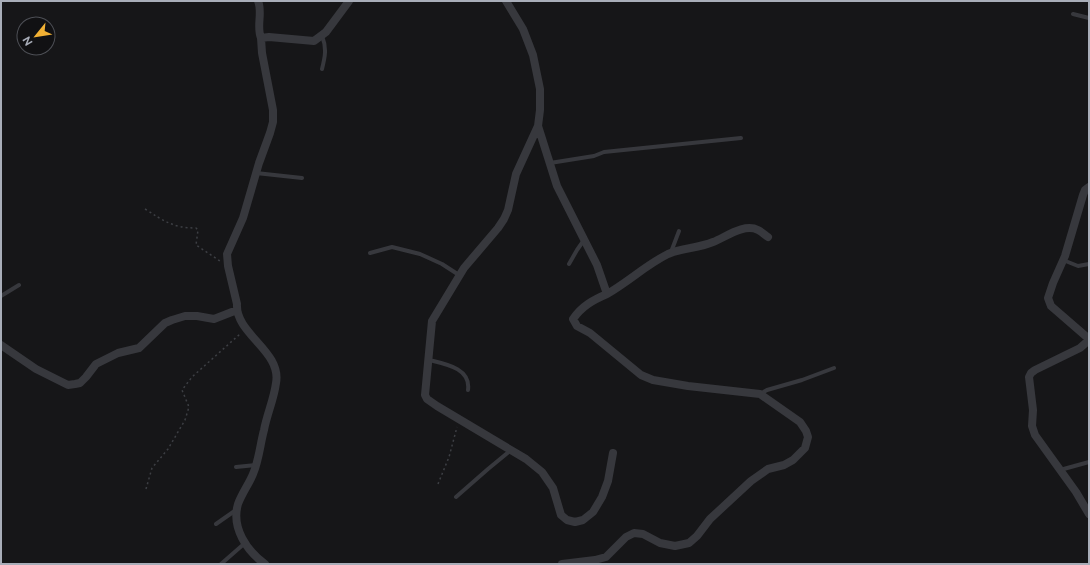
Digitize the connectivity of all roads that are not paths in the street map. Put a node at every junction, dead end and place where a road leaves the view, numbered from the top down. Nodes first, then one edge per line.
1 (258, 1) edge
2 (349, 1) edge
3 (508, 1) edge
4 (1073, 14) dead end
5 (1089, 18) edge
6 (322, 36) junction
7 (261, 38) junction
8 (322, 69) dead end
9 (538, 126) junction
10 (741, 138) dead end
11 (550, 163) junction
12 (256, 173) junction
13 (302, 178) dead end
14 (1089, 187) edge
15 (679, 231) dead end
16 (768, 237) dead end
17 (584, 240) junction
18 (370, 253) dead end
19 (670, 254) junction
20 (1064, 260) junction
21 (569, 264) dead end
22 (1089, 264) edge
23 (460, 276) junction
24 (19, 285) dead end
25 (607, 294) junction
26 (1, 296) edge
27 (237, 310) junction
28 (1089, 339) edge
29 (1, 345) edge
30 (429, 360) junction
31 (834, 368) dead end
32 (468, 390) dead end
33 (760, 394) junction
34 (511, 450) junction
35 (613, 453) dead end
36 (1089, 462) edge
37 (256, 465) junction
38 (236, 467) dead end
39 (1060, 470) junction
40 (456, 497) dead end
41 (238, 509) junction
42 (1089, 514) edge
43 (216, 524) dead end
44 (245, 543) junction
45 (221, 564) edge
46 (265, 564) edge
47 (562, 564) edge

1 - 7 street
2 - 6 street
3 - 9 street
4 - 5 lane
6 - 7 street
6 - 8 lane
7 - 12 street
9 - 11 street
9 - 23 street
10 - 11 lane
11 - 17 street
12 - 13 lane
12 - 27 street
14 - 20 street
15 - 19 lane
16 - 19 street
17 - 21 lane
17 - 25 street
18 - 23 lane
19 - 25 street
20 - 22 lane
20 - 28 street
23 - 30 street
24 - 26 lane
25 - 33 street
27 - 29 street
27 - 37 street
28 - 39 street
30 - 32 lane
30 - 34 street
31 - 33 lane
33 - 47 street
34 - 35 street
34 - 40 lane
36 - 39 lane
37 - 38 lane
37 - 41 street
39 - 42 street
41 - 43 lane
41 - 44 street
44 - 45 lane
44 - 46 street

